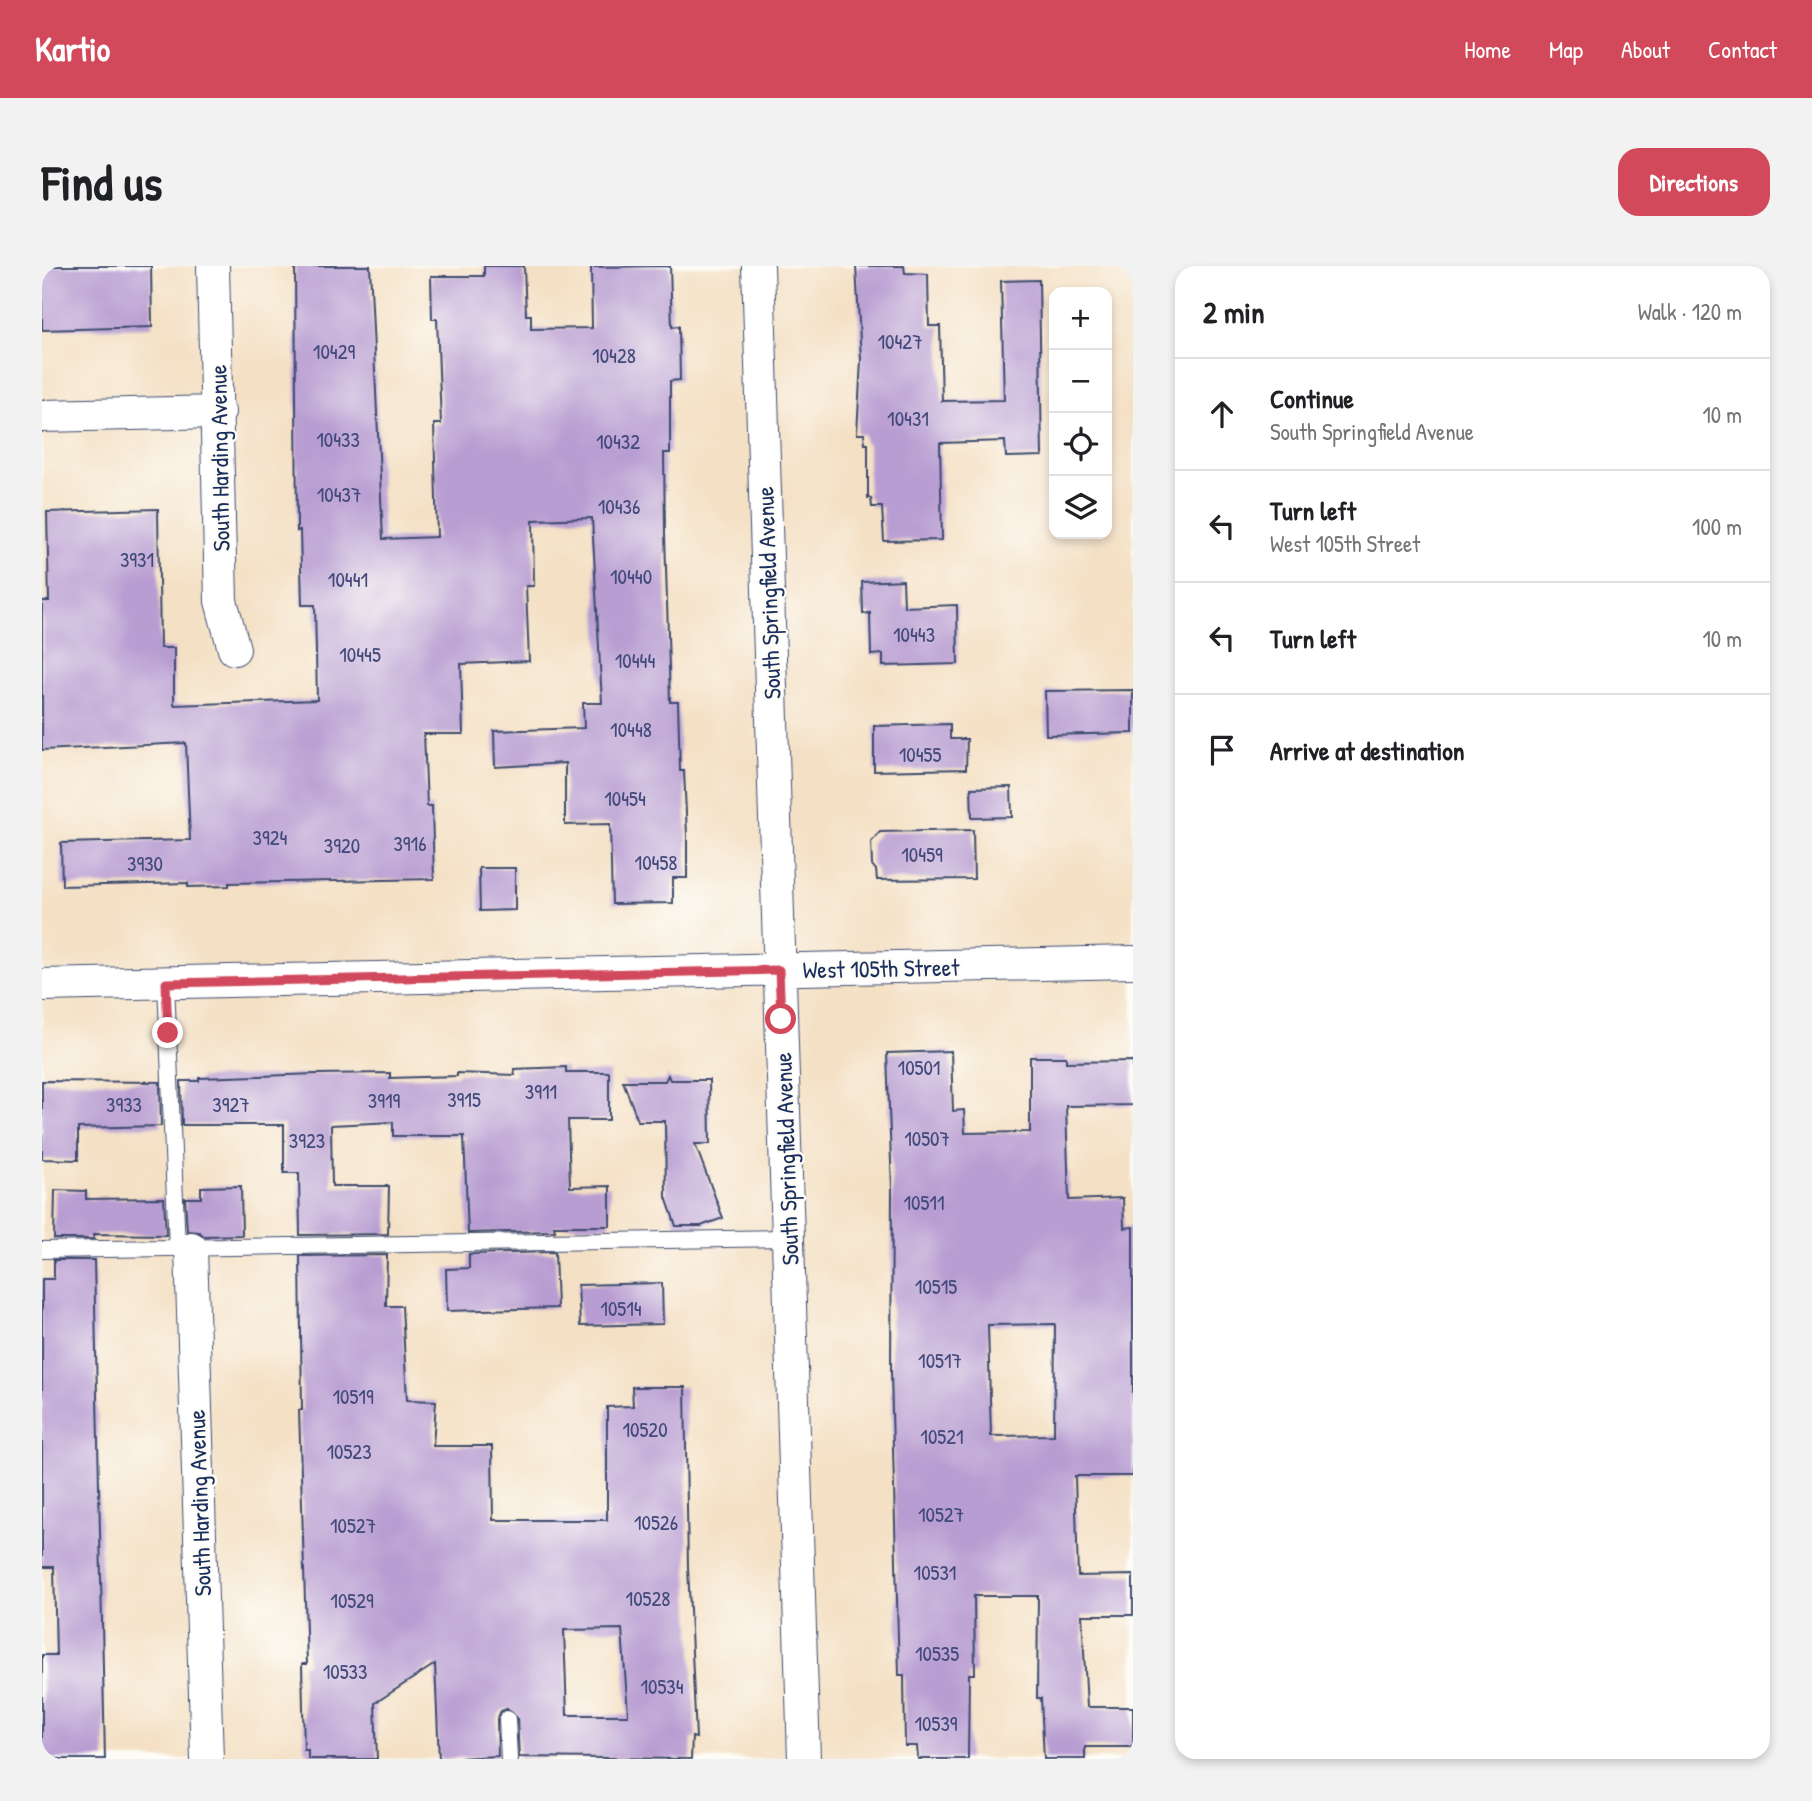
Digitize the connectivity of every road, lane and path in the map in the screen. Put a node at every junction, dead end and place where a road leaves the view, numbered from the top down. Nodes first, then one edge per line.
1 (213, 266) edge
2 (758, 266) edge
3 (219, 412) junction
4 (42, 416) edge
5 (234, 649) dead end
6 (1133, 962) edge
7 (779, 970) junction
8 (166, 983) junction
9 (42, 985) edge
10 (788, 1238) junction
11 (184, 1248) junction
12 (42, 1250) edge
13 (507, 1719) dead end
14 (207, 1759) edge
15 (509, 1759) edge
16 (804, 1759) edge

1 - 3 street, South Harding Avenue
2 - 7 street, South Springfield Avenue
3 - 4 street
3 - 5 street, South Harding Avenue
6 - 7 street, West 105th Street
7 - 8 street, West 105th Street
7 - 10 street, South Springfield Avenue
8 - 9 street, West 105th Street
8 - 11 lane
10 - 11 lane
10 - 16 street, South Springfield Avenue
11 - 12 lane
11 - 14 street, South Harding Avenue
13 - 15 lane

